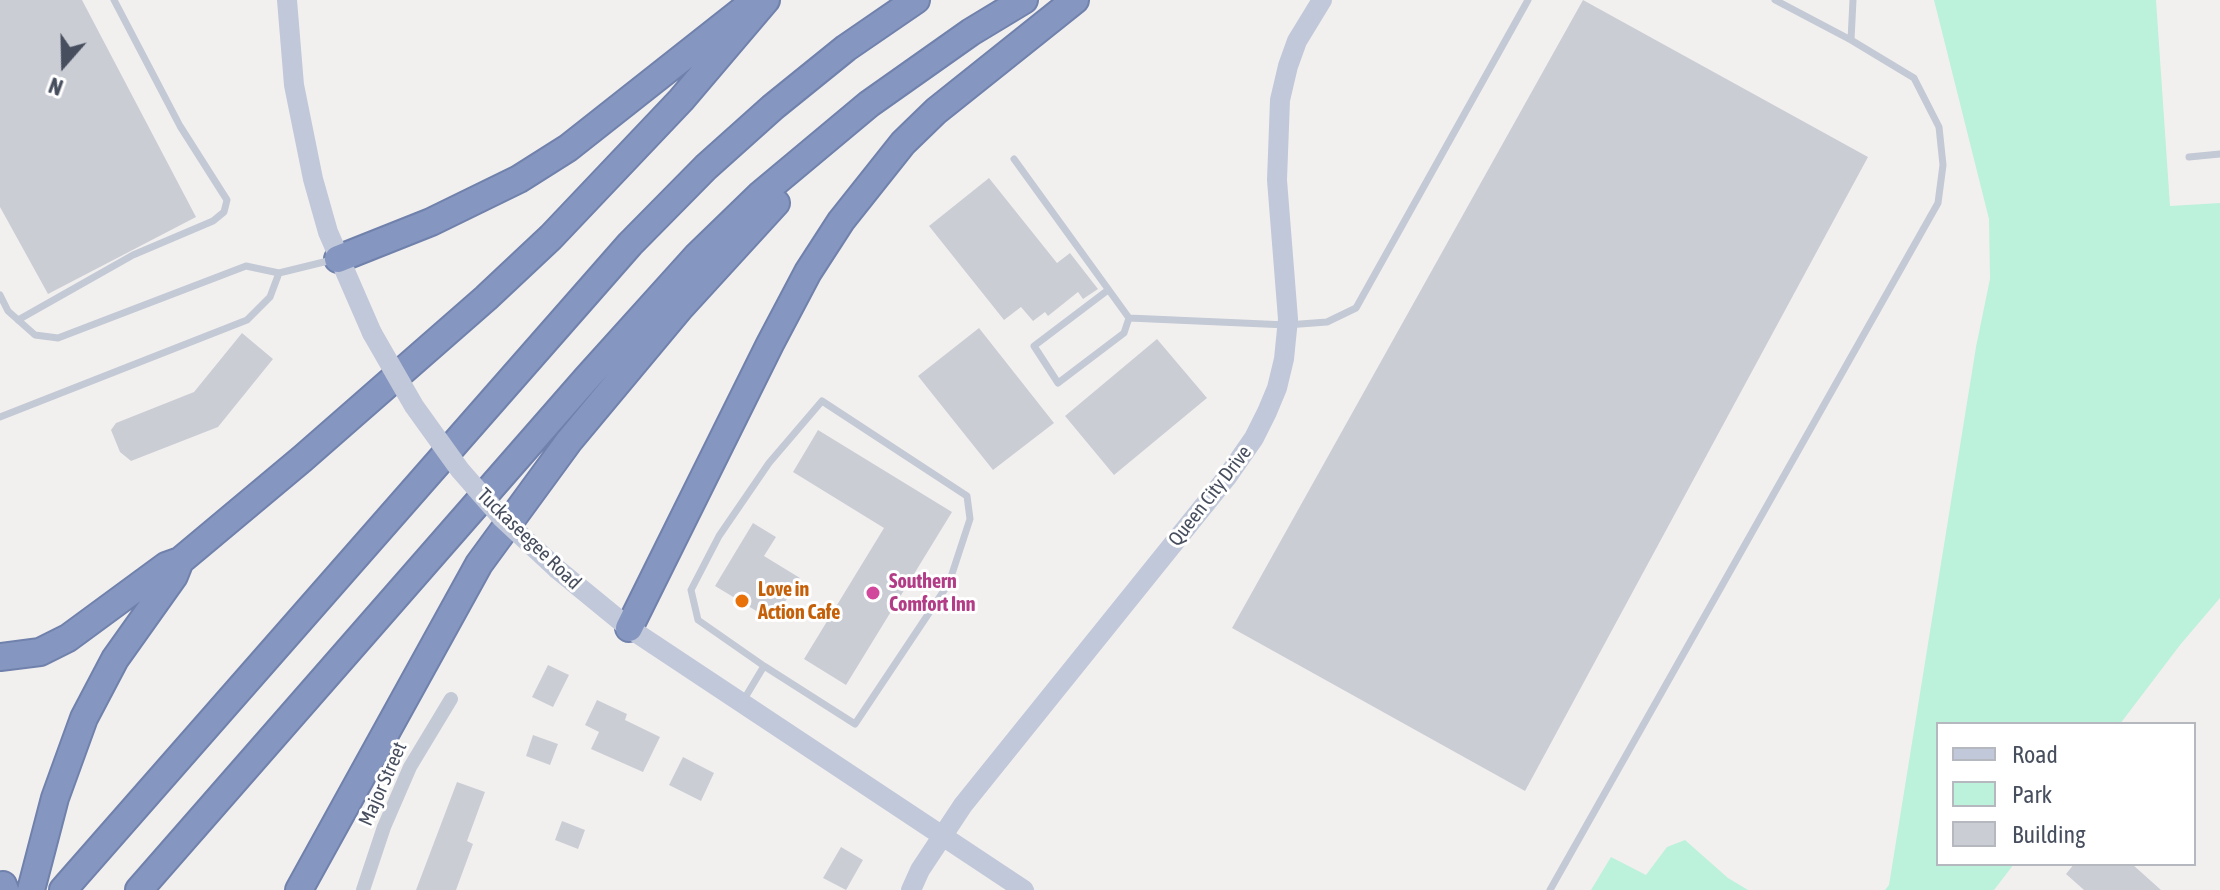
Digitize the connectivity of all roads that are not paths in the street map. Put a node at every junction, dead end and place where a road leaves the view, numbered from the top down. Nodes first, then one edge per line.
1 (114, 0) edge
2 (287, 0) edge
3 (755, 0) edge
4 (766, 0) edge
5 (916, 0) edge
6 (1024, 0) edge
7 (1075, 0) edge
8 (1322, 0) edge
9 (1528, 0) edge
10 (1775, 0) edge
11 (1853, 0) edge
12 (1851, 40) junction
13 (869, 104) junction
14 (2220, 154) edge
15 (2189, 157) dead end
16 (1014, 159) dead end
17 (338, 259) junction
18 (279, 273) junction
19 (1108, 290) junction
20 (0, 295) edge
21 (1129, 318) junction
22 (18, 320) junction
23 (1287, 325) junction
24 (0, 417) edge
25 (180, 561) junction
26 (629, 628) junction
27 (0, 657) edge
28 (764, 666) junction
29 (451, 699) dead end
30 (742, 703) junction
31 (942, 835) junction
32 (302, 888) edge
33 (31, 890) edge
34 (63, 890) edge
35 (139, 890) edge
36 (363, 890) edge
37 (911, 890) edge
38 (1024, 890) edge
39 (1550, 890) edge

1 - 22 lane
2 - 17 street, Tuckaseegee Road
3 - 17 highway
4 - 25 highway
5 - 34 highway
6 - 13 highway
7 - 26 highway
8 - 23 street, Queen City Drive
9 - 23 lane
10 - 12 lane
11 - 12 lane
12 - 39 lane
13 - 32 highway
13 - 35 highway
14 - 15 lane
16 - 19 lane
17 - 18 lane
17 - 26 street, Tuckaseegee Road, bridge
18 - 22 lane
18 - 24 lane
19 - 21 lane
19 - 21 lane
20 - 22 lane
21 - 23 lane
23 - 31 street, Queen City Drive
25 - 27 highway
25 - 33 highway
26 - 30 street, Tuckaseegee Road
28 - 28 lane
28 - 30 lane
29 - 36 street, Major Street
30 - 31 street, Tuckaseegee Road
31 - 37 street, Queen City Drive
31 - 38 street, Tuckaseegee Road

